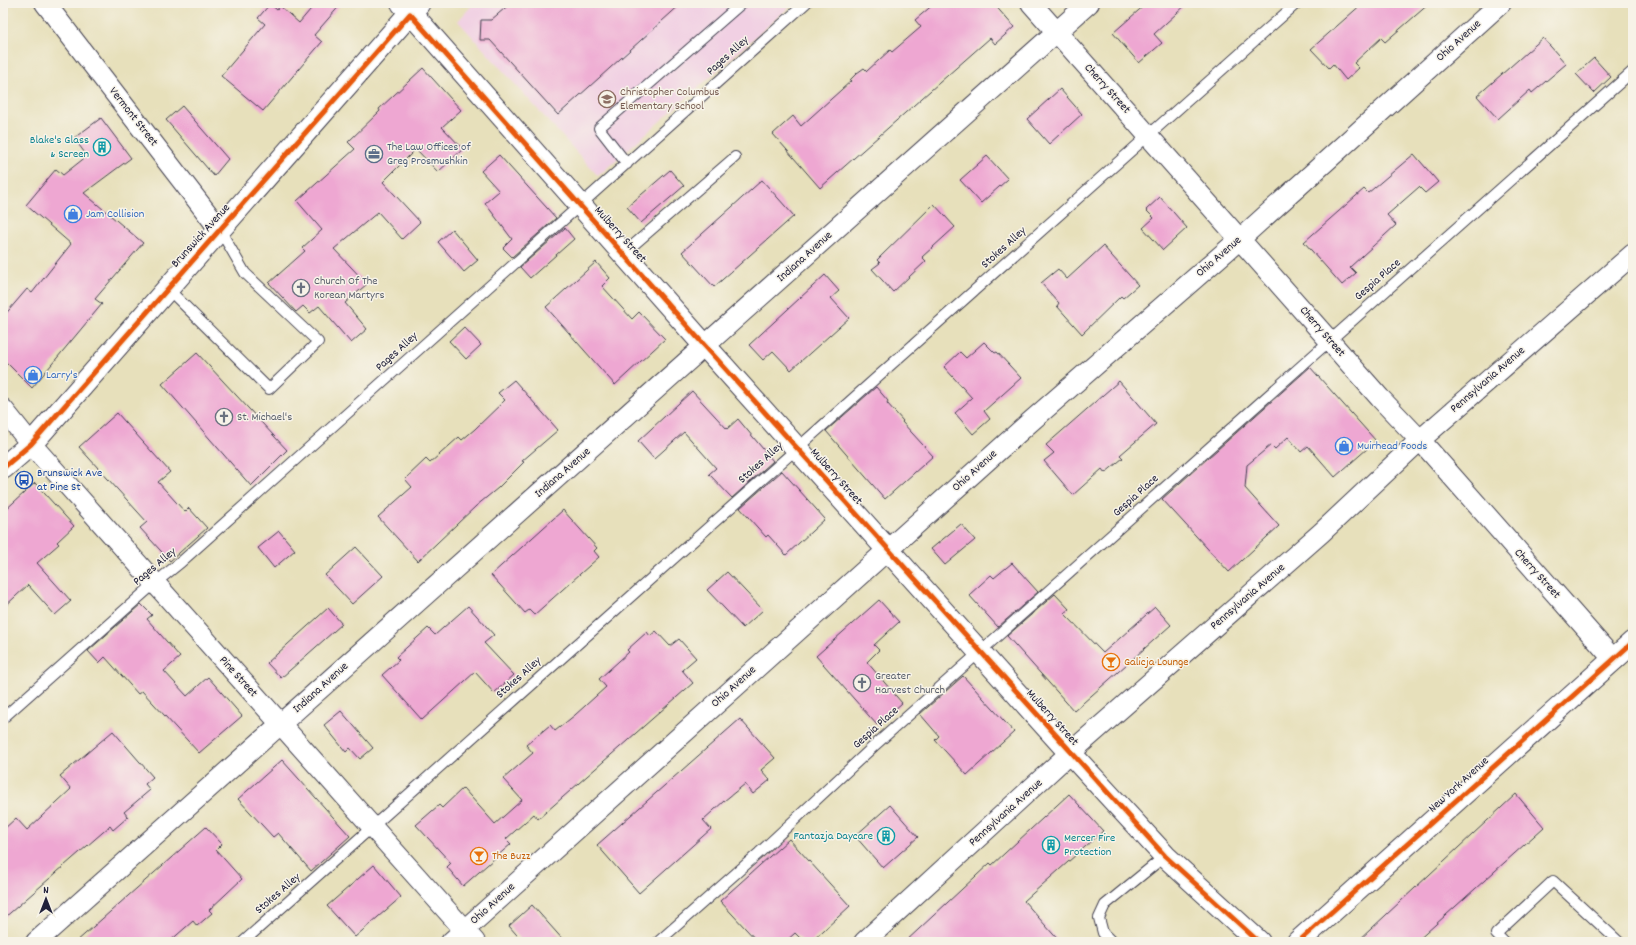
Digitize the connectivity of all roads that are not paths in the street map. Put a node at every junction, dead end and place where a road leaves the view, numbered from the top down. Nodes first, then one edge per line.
1 (45, 3) edge
2 (742, 3) edge
3 (806, 3) edge
4 (1031, 3) edge
5 (1089, 3) edge
6 (1297, 3) edge
7 (1501, 3) edge
8 (410, 7) edge
9 (1056, 32) junction
10 (1633, 71) edge
11 (1148, 134) junction
12 (735, 157) dead end
13 (627, 164) junction
14 (580, 205) junction
15 (220, 230) junction
16 (1240, 239) junction
17 (623, 254) junction
18 (1633, 254) edge
19 (167, 288) junction
20 (1329, 341) junction
21 (705, 346) junction
22 (3, 409) edge
23 (1420, 440) junction
24 (31, 444) junction
25 (797, 448) junction
26 (3, 468) edge
27 (888, 550) junction
28 (155, 583) junction
29 (1633, 642) edge
30 (980, 652) junction
31 (1614, 660) junction
32 (3, 718) edge
33 (280, 724) junction
34 (1070, 753) junction
35 (372, 827) junction
36 (1165, 856) junction
37 (463, 938) edge
38 (36, 942) edge
39 (243, 942) edge
40 (658, 942) edge
41 (864, 942) edge
42 (1112, 942) edge
43 (1259, 942) edge
44 (1298, 942) edge
45 (1504, 942) edge
46 (1619, 942) edge

1 - 15 street, Vermont Street
2 - 13 lane
3 - 13 lane, Pages Alley
4 - 9 street, Cherry Street
5 - 9 street, Indiana Avenue
6 - 11 lane, Stokes Alley
7 - 16 street, Ohio Avenue
8 - 14 street, Mulberry Street
8 - 15 street, Brunswick Avenue
9 - 11 street, Cherry Street
9 - 21 street, Indiana Avenue
10 - 20 lane, Gespia Place
11 - 16 street, Cherry Street
11 - 25 lane, Stokes Alley
12 - 17 lane
13 - 14 lane, Pages Alley
14 - 17 street, Mulberry Street
14 - 28 lane, Pages Alley
15 - 19 street, Brunswick Avenue
15 - 19 lane
16 - 20 street, Cherry Street
16 - 27 street, Ohio Avenue
17 - 21 street, Mulberry Street
18 - 23 street, Pennsylvania Avenue
19 - 24 street, Brunswick Avenue
20 - 23 street, Cherry Street
20 - 30 lane, Gespia Place
21 - 25 street, Mulberry Street
21 - 33 street, Indiana Avenue
22 - 24 street, Pine Street
23 - 31 street, Cherry Street
23 - 34 street, Pennsylvania Avenue
24 - 26 street, Brunswick Avenue
24 - 28 street, Pine Street
25 - 27 street, Mulberry Street
25 - 35 lane, Stokes Alley
27 - 30 street, Mulberry Street
27 - 37 street, Ohio Avenue
28 - 32 lane, Pages Alley
28 - 33 street, Pine Street
29 - 31 street, New York Avenue
30 - 34 street, Mulberry Street
30 - 40 lane, Gespia Place
31 - 44 street, New York Avenue
33 - 35 street, Pine Street
33 - 38 street, Indiana Avenue
34 - 36 street, Mulberry Street
34 - 41 street, Pennsylvania Avenue
35 - 37 street, Pine Street
35 - 39 lane, Stokes Alley
36 - 42 lane
36 - 43 street, Mulberry Street
45 - 46 lane

